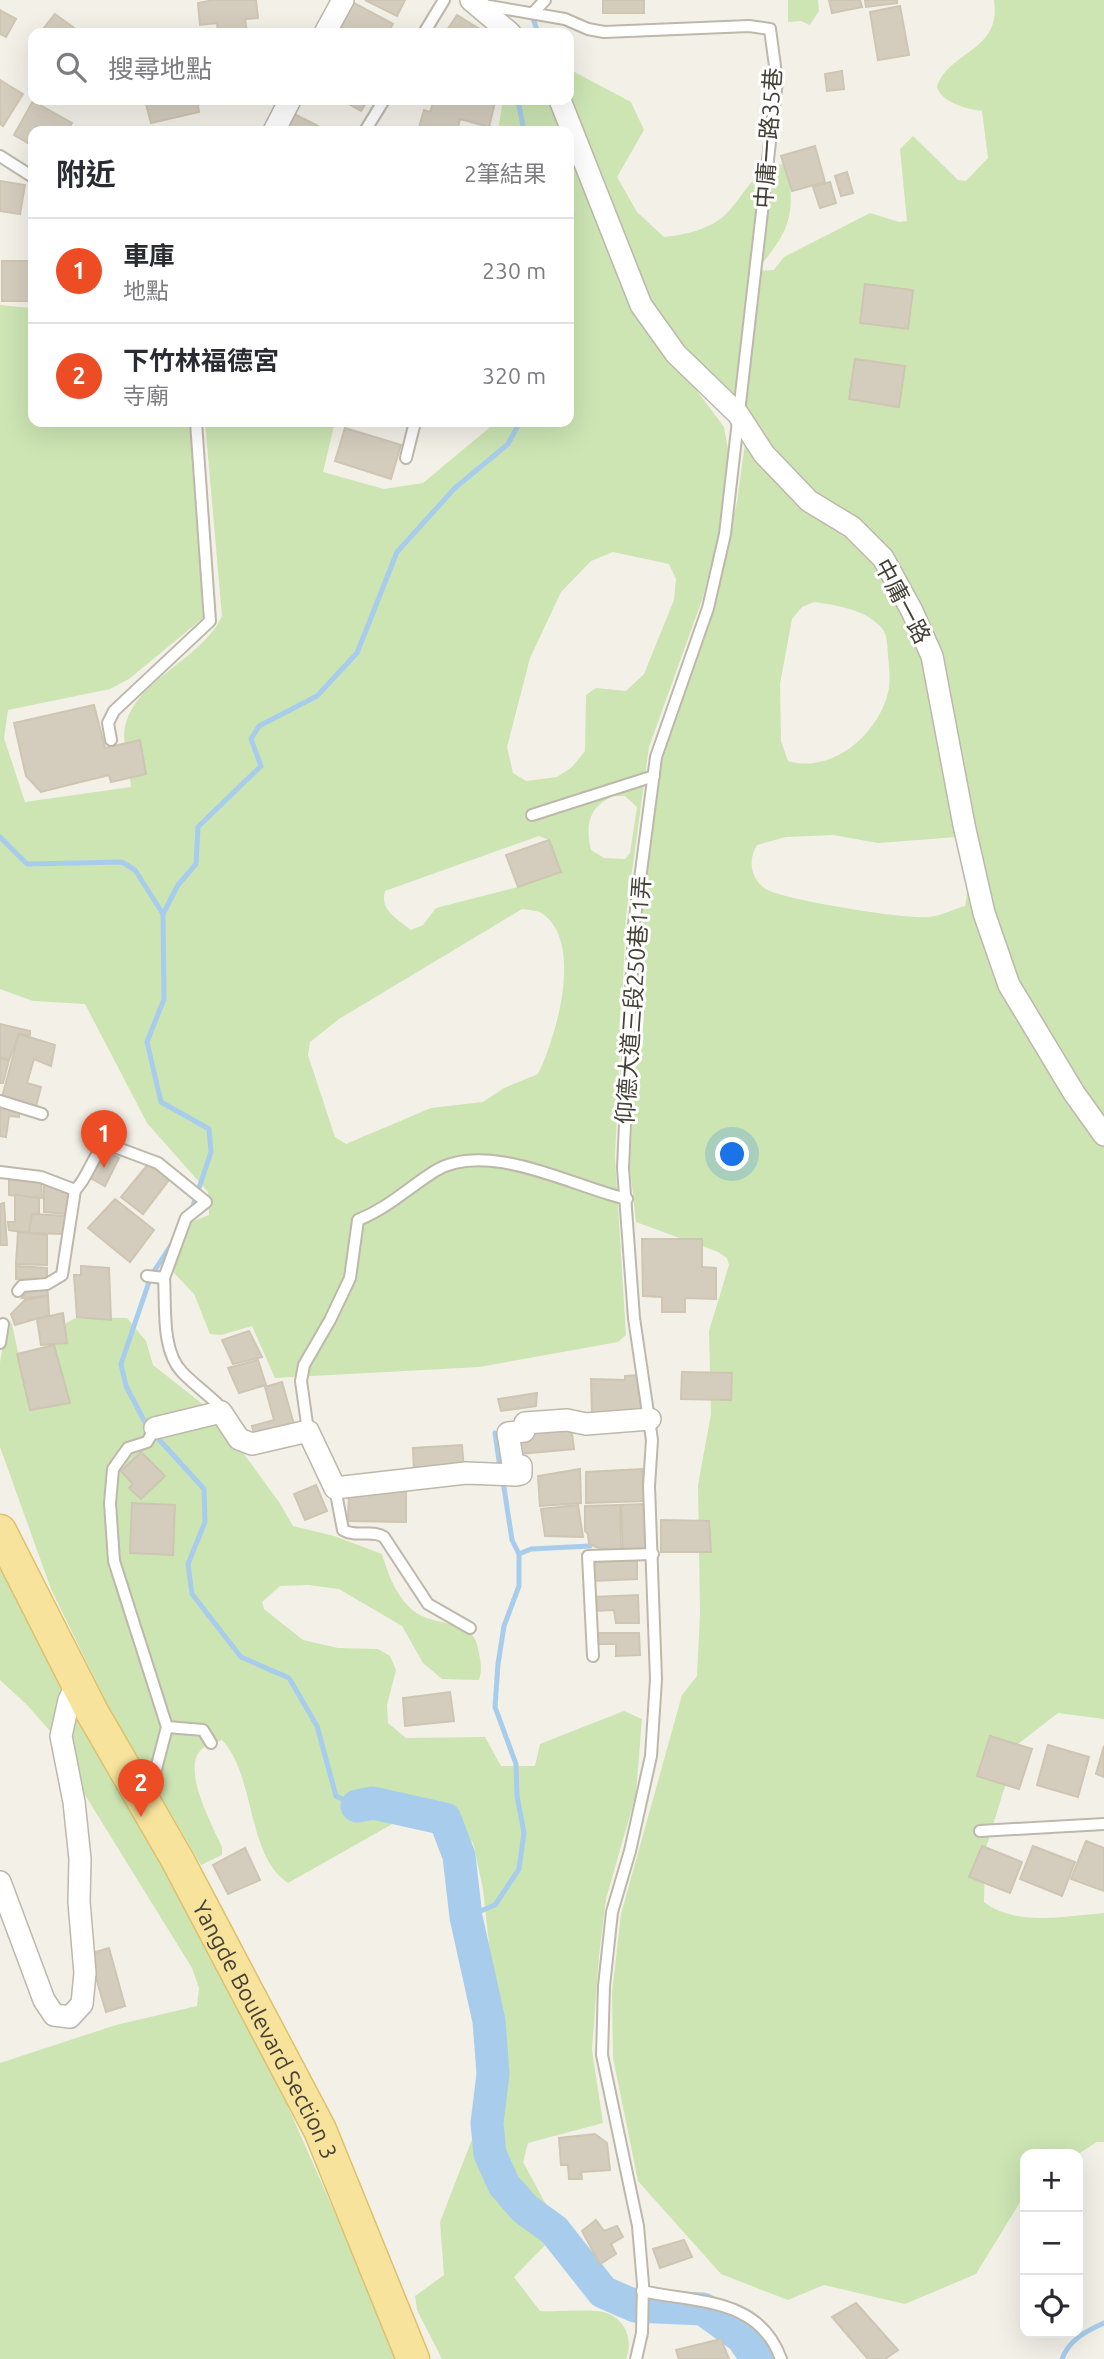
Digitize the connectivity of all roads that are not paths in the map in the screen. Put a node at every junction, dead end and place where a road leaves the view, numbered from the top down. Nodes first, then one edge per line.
1 (343, 0) edge
2 (444, 0) edge
3 (545, 0) edge
4 (475, 2) edge
5 (533, 13) junction
6 (328, 28) edge
7 (427, 28) edge
8 (504, 28) edge
9 (287, 105) edge
10 (381, 105) edge
11 (562, 105) edge
12 (277, 126) edge
13 (368, 126) edge
14 (570, 126) edge
15 (574, 135) edge
16 (0, 156) edge
17 (28, 174) edge
18 (738, 414) junction
19 (196, 427) edge
20 (414, 427) edge
21 (406, 458) dead end
22 (111, 740) dead end
23 (654, 776) junction
24 (532, 815) dead end
25 (0, 1101) edge
26 (42, 1114) dead end
27 (1104, 1135) edge
28 (0, 1172) edge
29 (75, 1190) junction
30 (627, 1199) junction
31 (147, 1276) dead end
32 (162, 1277) junction
33 (18, 1291) dead end
34 (3, 1324) dead end
35 (0, 1343) edge
36 (650, 1419) junction
37 (308, 1431) junction
38 (151, 1435) joint
39 (239, 1440) junction
40 (335, 1488) junction
41 (0, 1531) edge
42 (653, 1554) junction
43 (470, 1628) dead end
44 (593, 1656) dead end
45 (78, 1683) junction
46 (167, 1727) junction
47 (211, 1743) dead end
48 (146, 1805) junction
49 (1104, 1824) edge
50 (980, 1831) dead end
51 (0, 1882) edge
52 (642, 2295) junction
53 (412, 2359) edge
54 (636, 2359) edge
55 (781, 2359) edge

1 - 6 street
2 - 7 lane
3 - 5 lane
4 - 5 lane, 中庸一路35巷
4 - 8 street
5 - 18 lane, 中庸一路35巷
9 - 12 street
10 - 13 lane
11 - 14 street, 中庸一路
15 - 18 street, 中庸一路
16 - 17 lane
18 - 23 lane, 仰德大道三段250巷11弄
18 - 27 street, 中庸一路
19 - 22 lane
20 - 21 lane
23 - 24 lane
23 - 30 lane, 仰德大道三段250巷11弄
25 - 26 lane
28 - 29 lane
29 - 32 lane
29 - 33 lane
30 - 36 lane, 仰德大道三段250巷11弄
30 - 37 lane
31 - 32 lane
32 - 39 lane
34 - 35 lane
36 - 40 street
36 - 42 lane, 仰德大道三段250巷11弄
37 - 39 street
37 - 40 street
38 - 39 street
38 - 46 lane
40 - 43 lane
41 - 45 main road, Yangde Boulevard Section 3
42 - 44 lane
42 - 52 lane, 仰德大道三段250巷11弄
45 - 48 main road, Yangde Boulevard Section 3
45 - 51 street
46 - 47 lane
46 - 48 lane
48 - 53 main road, Yangde Boulevard Section 3
49 - 50 lane
52 - 54 lane, 仰德大道三段250巷11弄
52 - 55 lane

